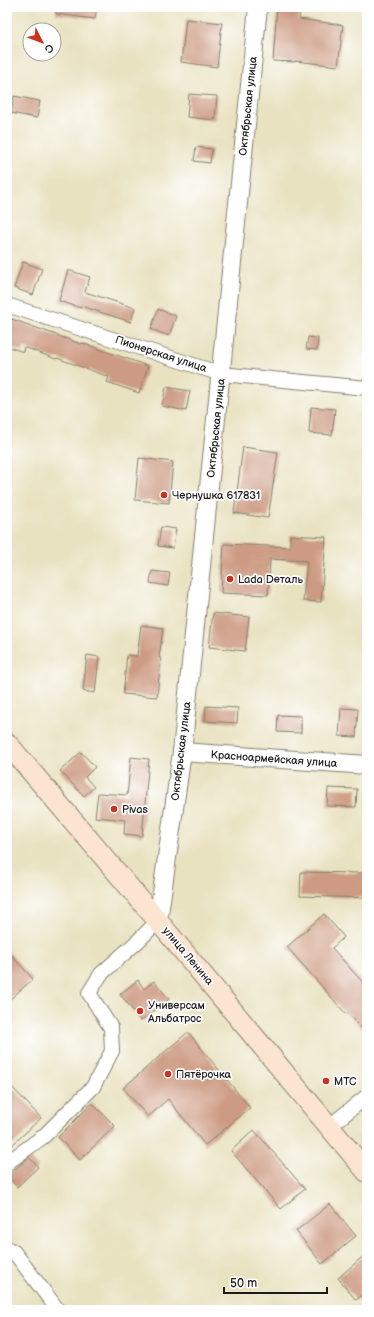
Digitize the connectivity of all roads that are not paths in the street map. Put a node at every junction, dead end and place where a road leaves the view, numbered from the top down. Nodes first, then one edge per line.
1 (258, 7) edge
2 (7, 305) edge
3 (221, 374) junction
4 (367, 388) edge
5 (7, 743) edge
6 (182, 752) junction
7 (367, 765) edge
8 (158, 921) junction
9 (367, 1096) edge
10 (330, 1126) junction
11 (7, 1163) edge
12 (367, 1172) edge
13 (7, 1248) edge
14 (58, 1310) edge

1 - 3 street, Октябрьская улица
2 - 3 street, Пионерская улица
3 - 4 street, Пионерская улица
3 - 6 street, Октябрьская улица
5 - 8 main road, улица Ленина
6 - 7 street, Красноармейская улица
6 - 8 street, Октябрьская улица
8 - 10 main road, улица Ленина
8 - 11 street
9 - 10 street
10 - 12 main road, улица Ленина
13 - 14 street

